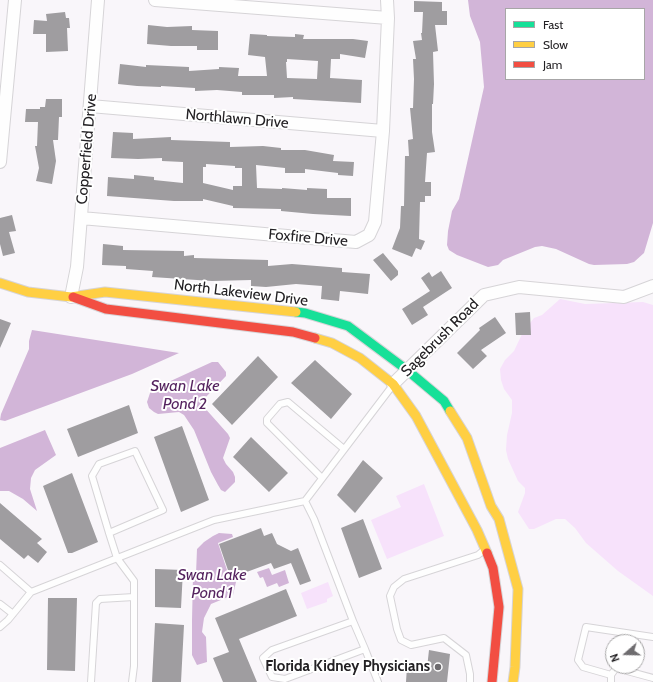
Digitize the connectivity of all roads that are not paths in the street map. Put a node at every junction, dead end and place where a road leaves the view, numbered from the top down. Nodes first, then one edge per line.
1 (15, 0) edge
2 (98, 0) edge
3 (155, 0) edge
4 (388, 0) edge
5 (388, 18) junction
6 (90, 106) junction
7 (383, 131) junction
8 (0, 162) edge
9 (81, 218) junction
10 (0, 283) edge
11 (653, 286) edge
12 (71, 297) junction
13 (238, 315) junction
14 (407, 370) junction
15 (394, 384) junction
16 (344, 449) junction
17 (322, 478) junction
18 (305, 501) junction
19 (109, 533) junction
20 (495, 543) junction
21 (117, 558) junction
22 (0, 565) edge
23 (31, 592) junction
24 (134, 597) junction
25 (0, 604) edge
26 (13, 614) junction
27 (353, 621) junction
28 (0, 627) edge
29 (653, 637) edge
30 (365, 649) junction
31 (611, 675) junction
32 (653, 678) edge
33 (91, 682) edge
34 (132, 682) edge
35 (378, 682) edge
36 (470, 682) edge
37 (492, 682) edge
38 (513, 682) edge
39 (611, 682) edge

1 - 8 street
2 - 6 street, Copperfield Drive
3 - 5 street
4 - 5 street, Foxfire Drive
5 - 7 street, Foxfire Drive
6 - 7 street, Northlawn Drive
6 - 9 street, Copperfield Drive
7 - 9 street, Foxfire Drive
9 - 12 street, Copperfield Drive
10 - 12 street, North Lakeview Drive
11 - 14 street, Sagebrush Road
12 - 13 street, North Lakeview Drive
12 - 13 street, North Lakeview Drive
13 - 14 street, North Lakeview Drive
13 - 15 street, North Lakeview Drive
14 - 15 street, Sagebrush Road
14 - 20 street, North Lakeview Drive
15 - 16 lane
15 - 20 street, North Lakeview Drive
16 - 17 lane
16 - 17 lane
17 - 18 lane
18 - 21 lane
18 - 27 lane
19 - 19 lane
19 - 21 lane
20 - 36 lane
20 - 37 street, North Lakeview Drive
20 - 38 street, North Lakeview Drive
21 - 23 lane
21 - 24 lane
22 - 23 lane
23 - 26 lane
24 - 33 lane
24 - 34 lane
25 - 26 lane
26 - 28 lane
27 - 30 lane
27 - 30 lane
29 - 31 lane
30 - 35 lane
31 - 32 lane
31 - 39 lane

